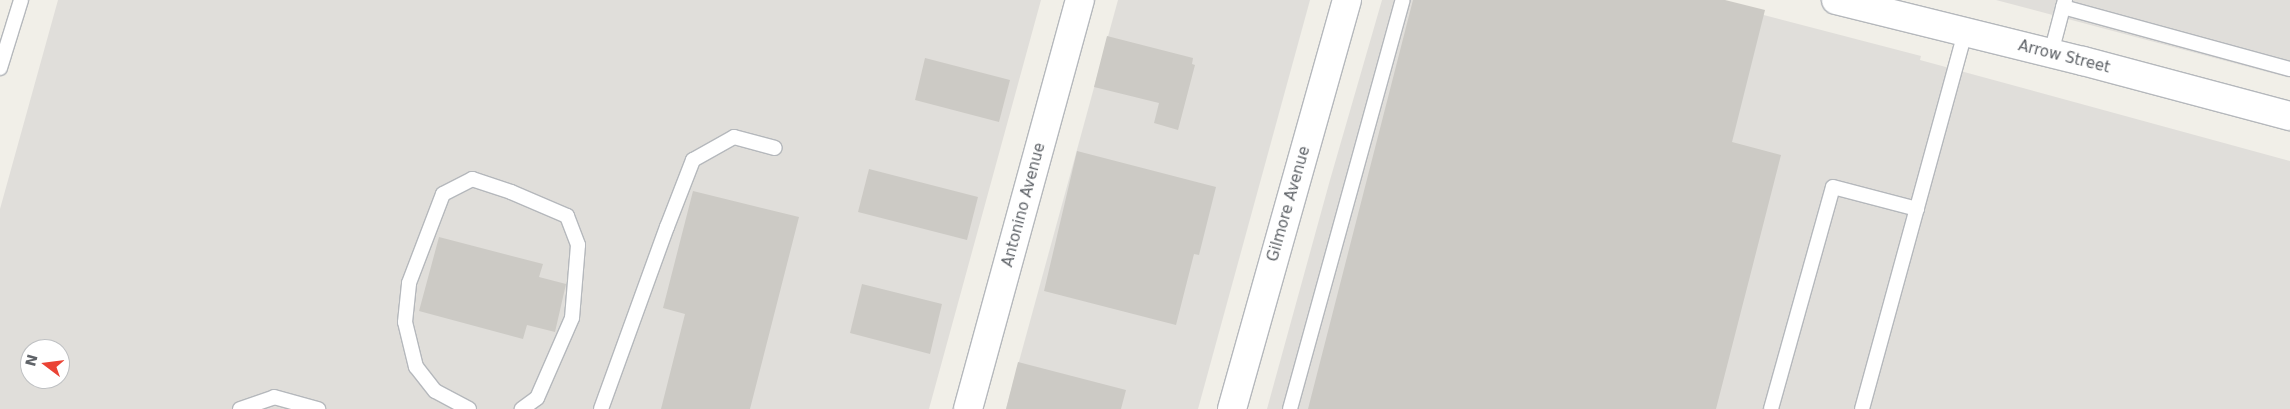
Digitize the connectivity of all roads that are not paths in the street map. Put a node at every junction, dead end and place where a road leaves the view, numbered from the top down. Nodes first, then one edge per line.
1 (21, 0) edge
2 (1080, 0) edge
3 (1347, 0) edge
4 (1403, 0) edge
5 (1836, 0) edge
6 (2064, 3) edge
7 (1965, 32) junction
8 (2051, 53) junction
9 (1, 60) edge
10 (2290, 68) edge
11 (2290, 116) edge
12 (775, 148) dead end
13 (1917, 209) junction
14 (240, 409) edge
15 (318, 409) edge
16 (469, 409) edge
17 (522, 409) edge
18 (601, 409) edge
19 (968, 409) edge
20 (1232, 409) edge
21 (1290, 409) edge
22 (1771, 409) edge
23 (1862, 409) edge

1 - 9 lane
2 - 19 street, Antonino Avenue
3 - 20 street, Gilmore Avenue
4 - 21 lane
5 - 7 street, Arrow Street
6 - 8 lane
6 - 10 lane
7 - 8 street, Arrow Street
7 - 13 lane
8 - 11 street, Arrow Street
12 - 18 lane
13 - 22 lane
13 - 23 lane
14 - 15 lane
16 - 17 lane

